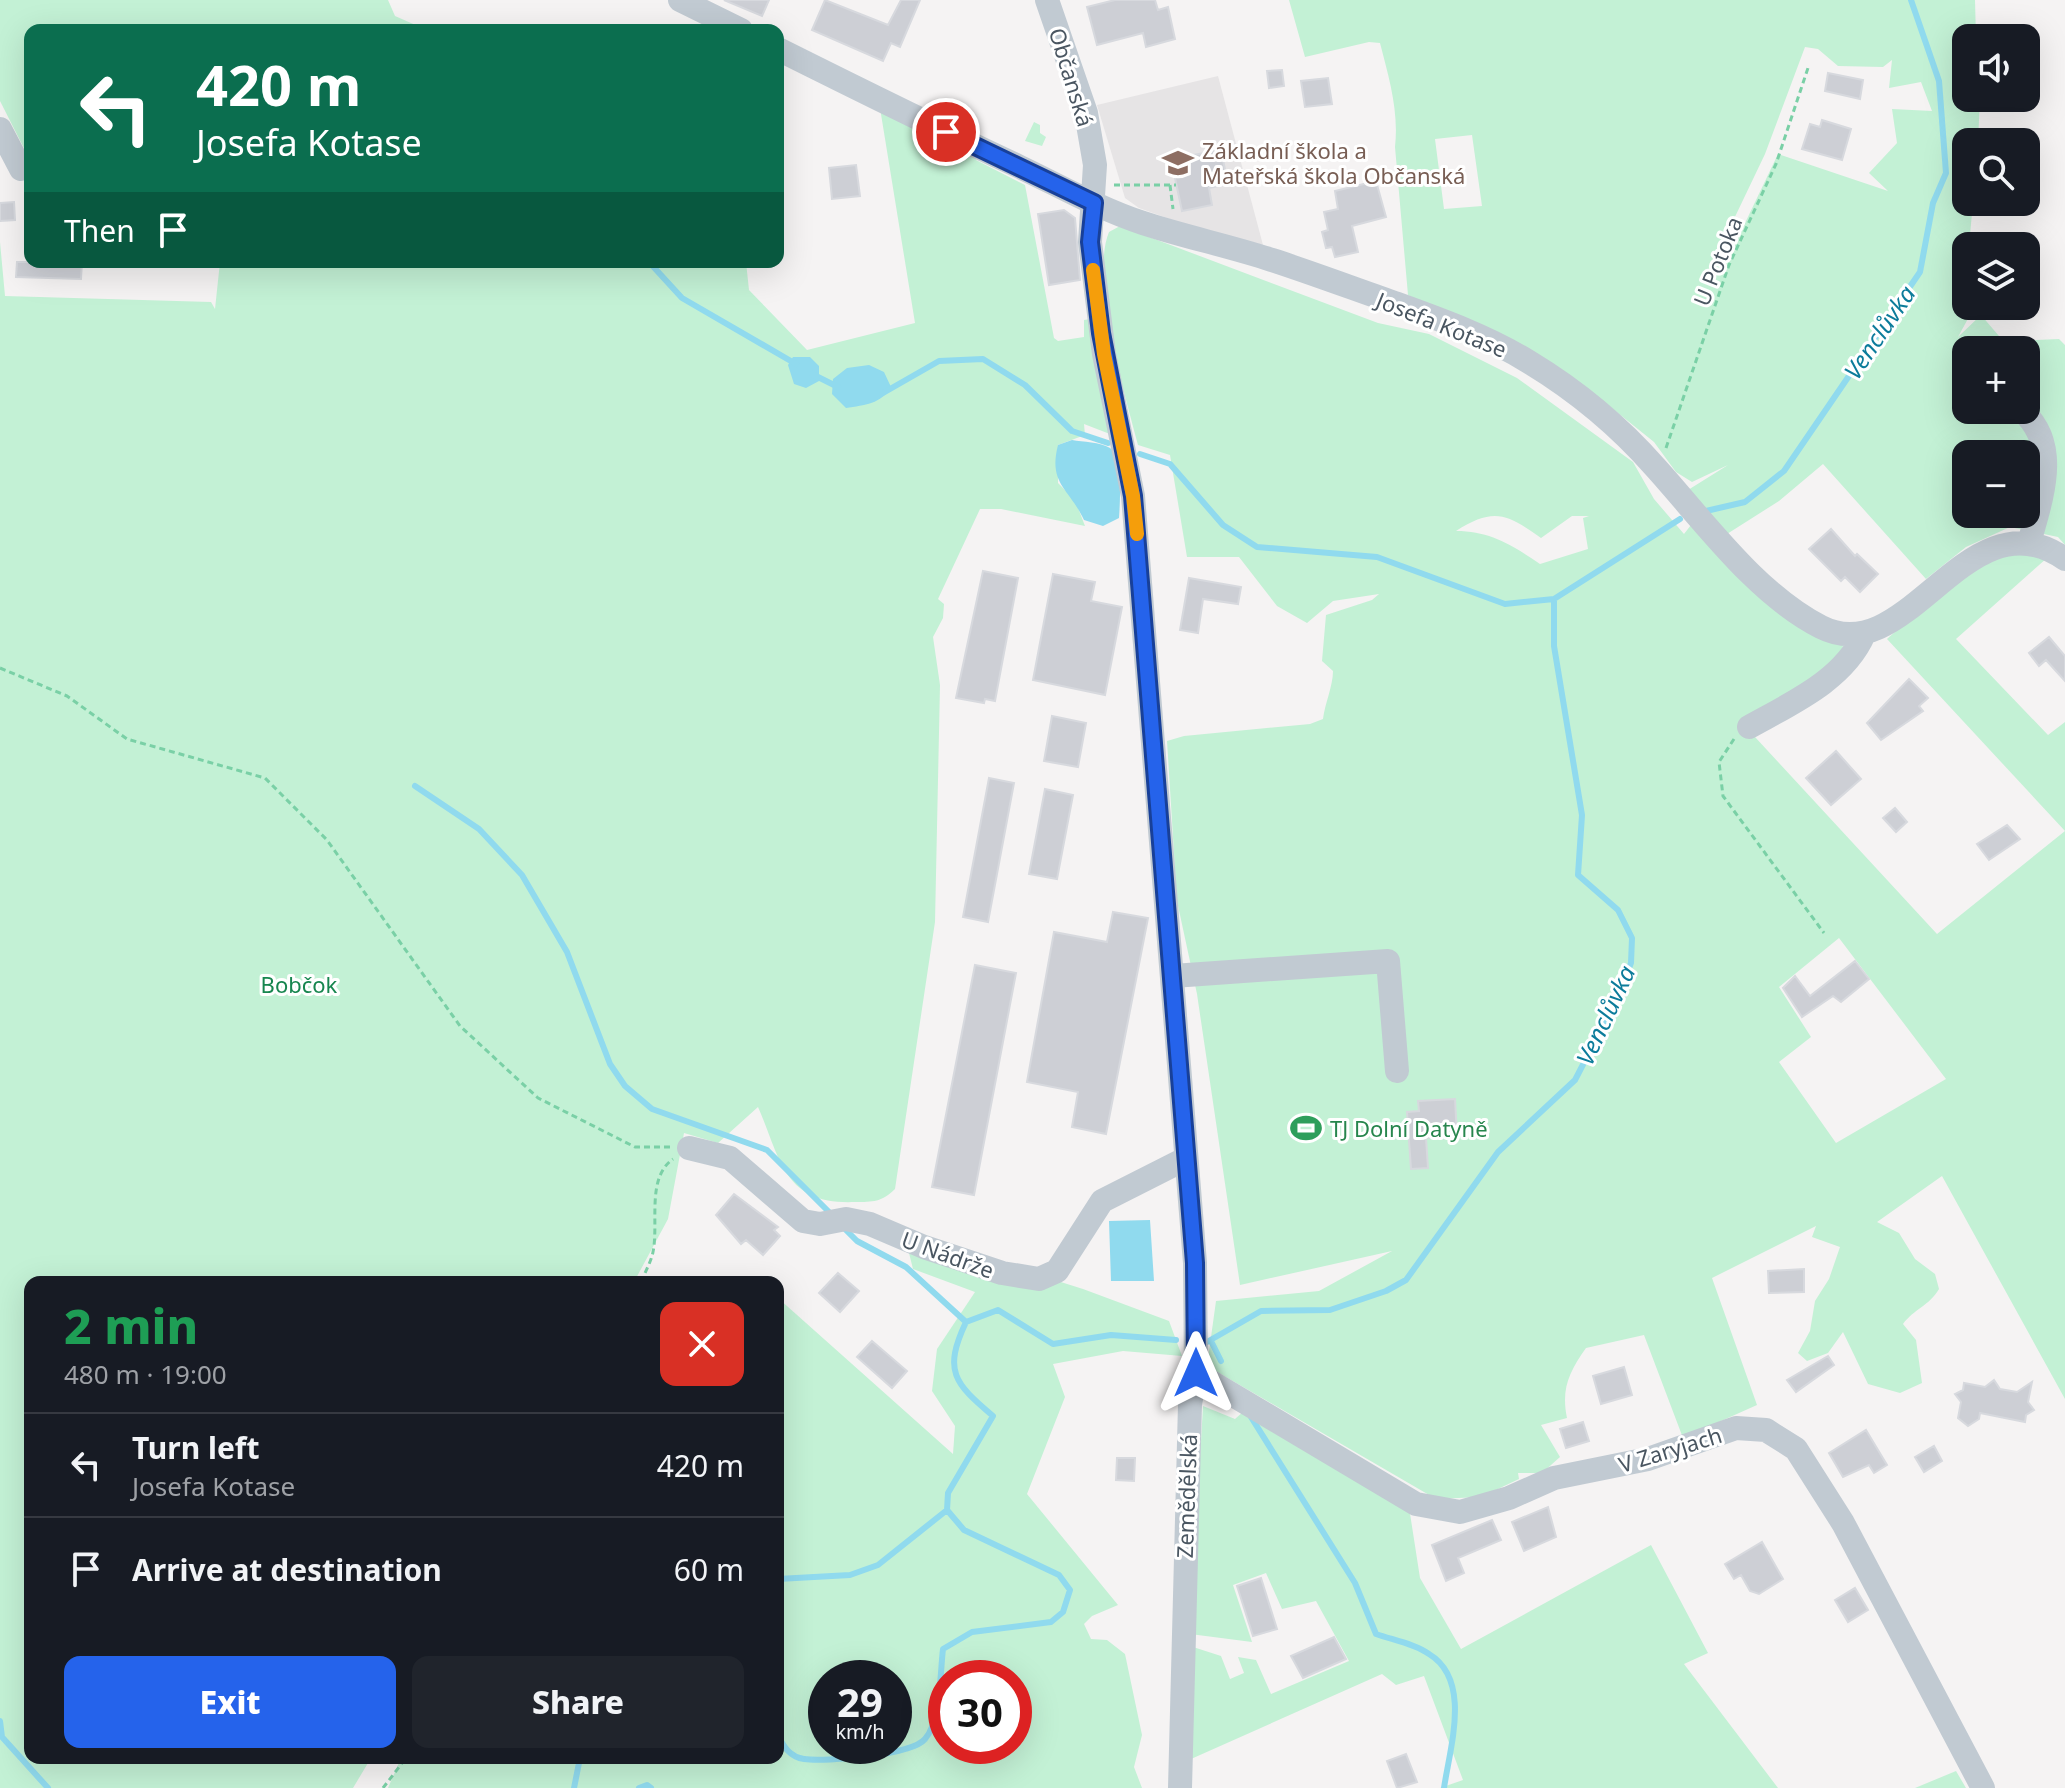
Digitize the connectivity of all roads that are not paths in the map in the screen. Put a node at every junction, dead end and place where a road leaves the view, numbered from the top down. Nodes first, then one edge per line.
1 (680, 0) edge
2 (1047, 0) edge
3 (729, 24) edge
4 (784, 52) edge
5 (0, 129) edge
6 (21, 169) dead end
7 (1094, 194) junction
8 (2032, 424) edge
9 (2029, 543) junction
10 (2065, 559) edge
11 (1864, 634) junction
12 (1749, 727) road end
13 (1173, 976) junction
14 (1397, 1071) dead end
15 (689, 1148) road end
16 (1185, 1159) junction
17 (1196, 1373) junction
18 (1180, 1788) edge
19 (1983, 1788) edge

1 - 3 street
2 - 7 street, Občanská
4 - 7 street, Josefa Kotase
5 - 6 street
7 - 11 street, Josefa Kotase
7 - 13 street, Zemědělská
8 - 9 street
9 - 10 street
9 - 11 street
11 - 12 street
13 - 14 street
13 - 16 street, Zemědělská
15 - 16 street, U Nádrže
16 - 17 street, Zemědělská
17 - 18 street, Zemědělská
17 - 19 street, V Zaryjach

